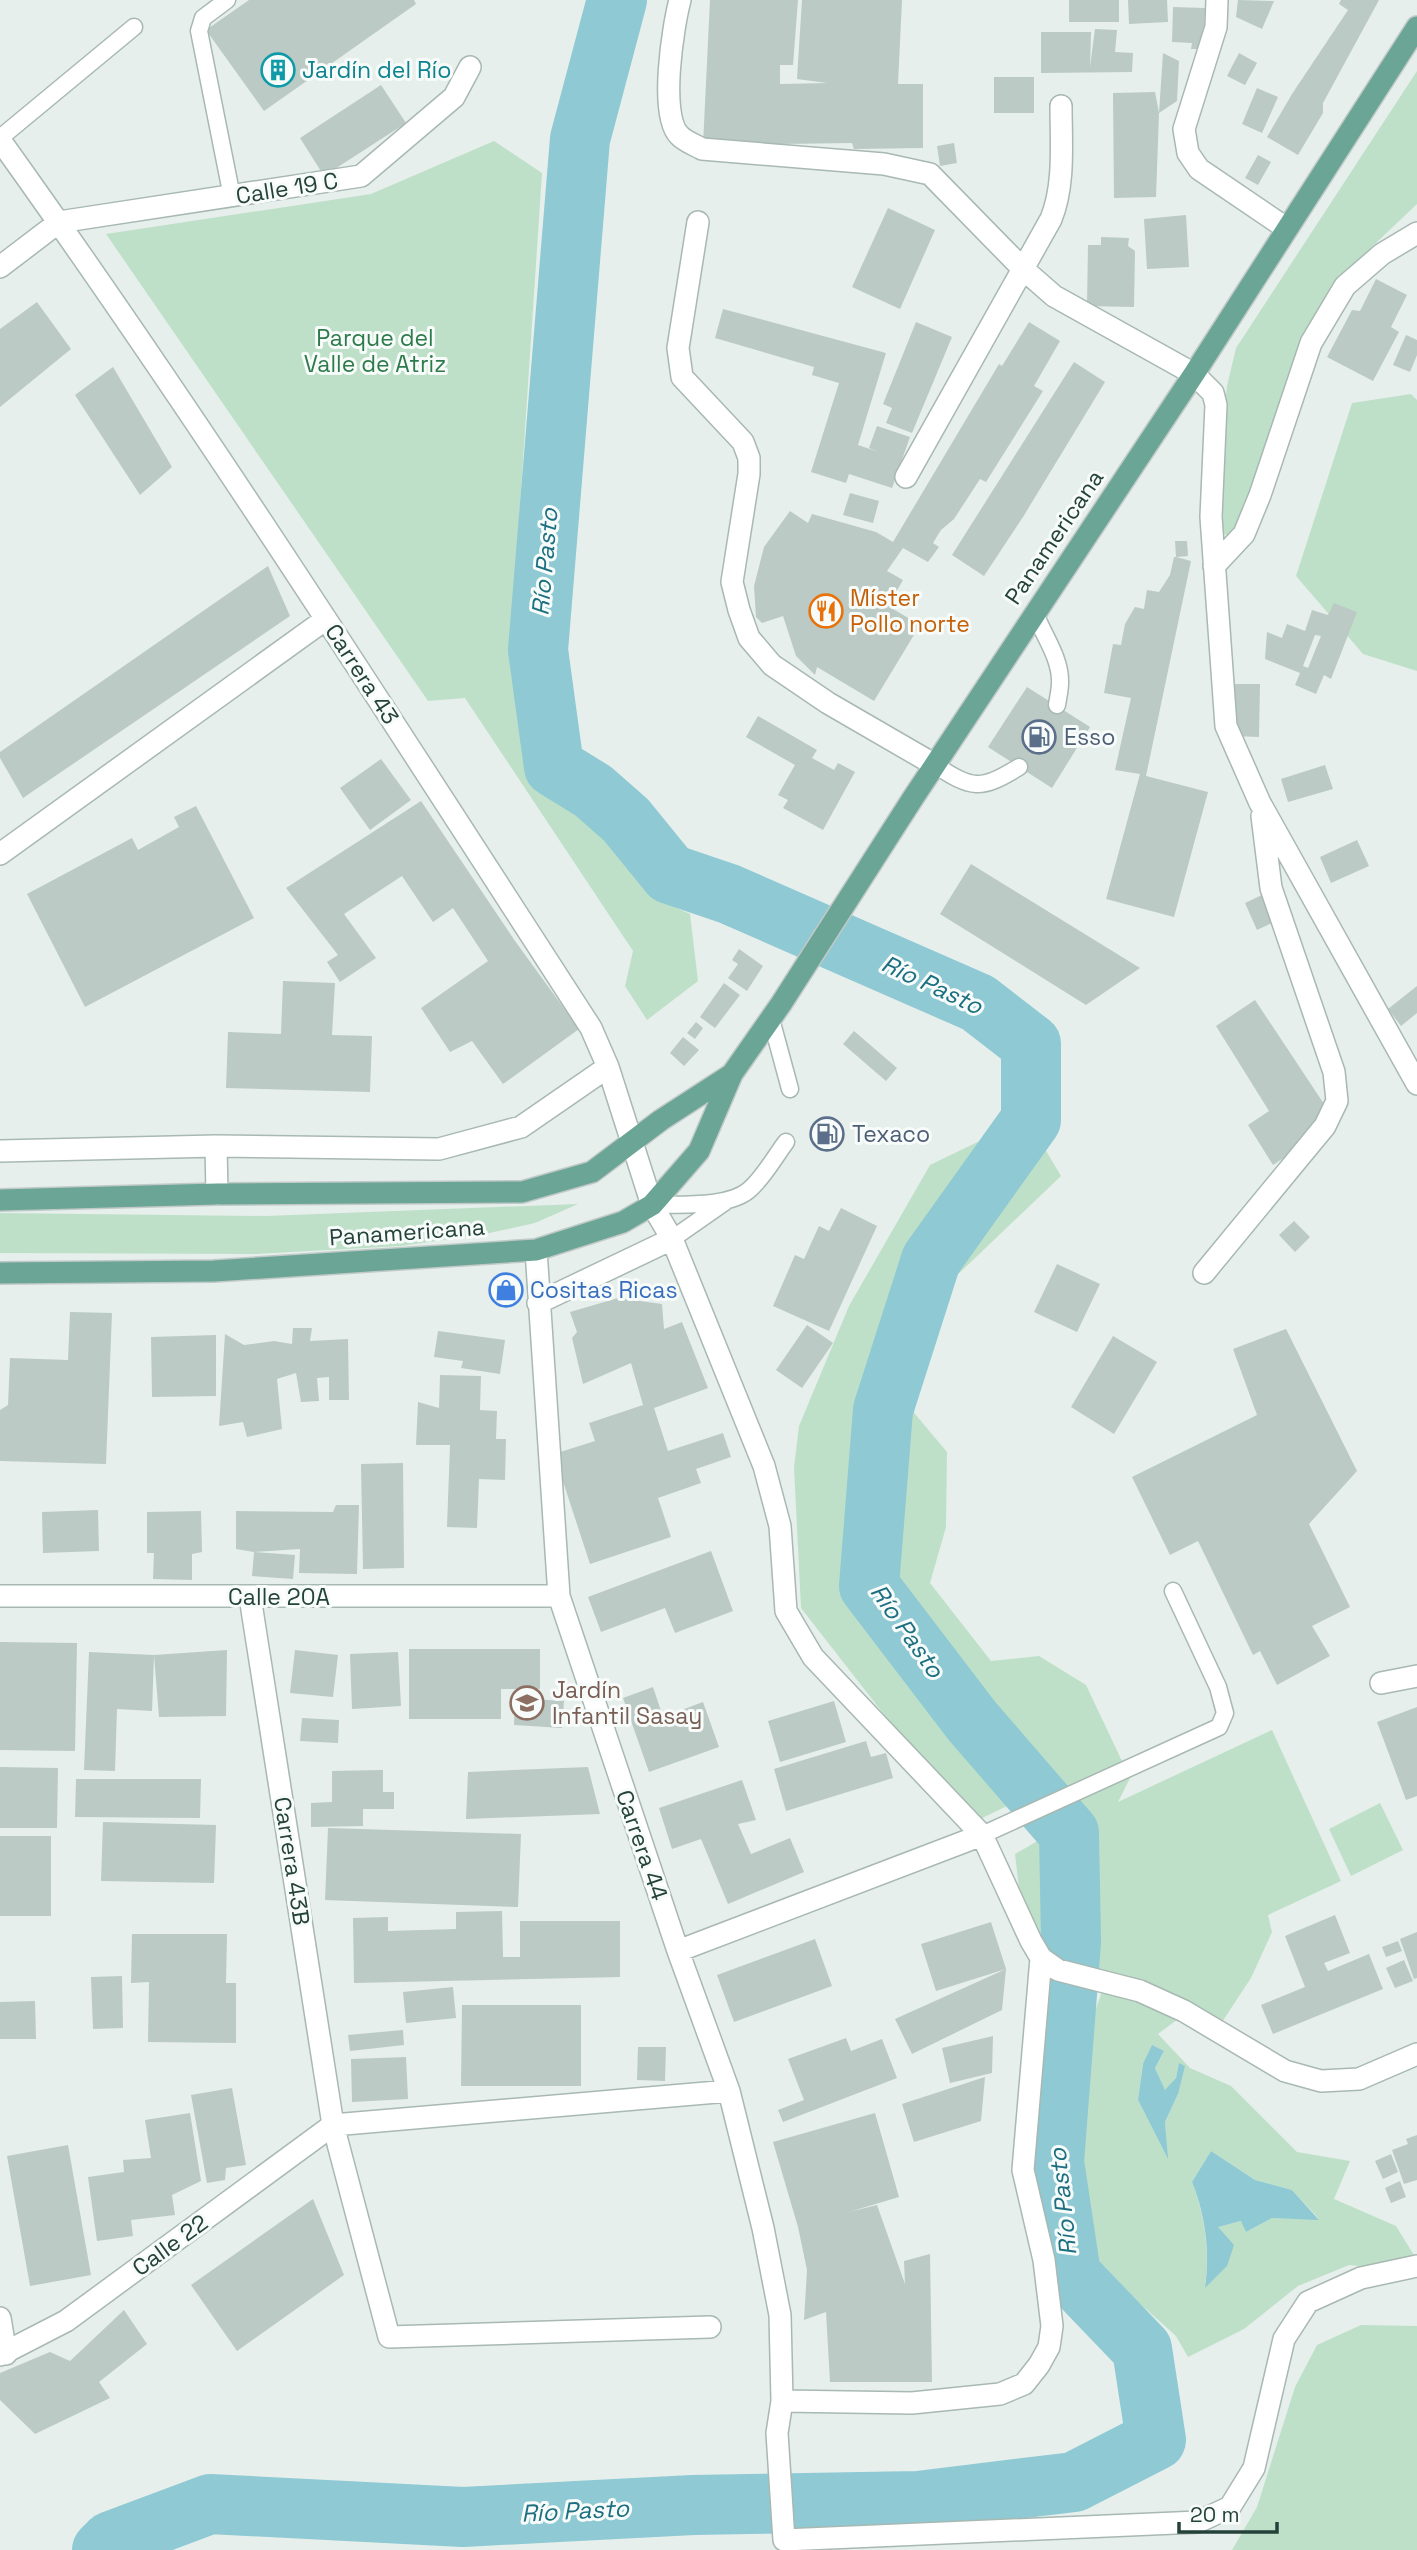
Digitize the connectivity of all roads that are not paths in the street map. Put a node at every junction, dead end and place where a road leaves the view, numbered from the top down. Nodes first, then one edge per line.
1 (227, 0) edge
2 (680, 0) edge
3 (1217, 0) edge
4 (134, 27) dead end
5 (1417, 27) edge
6 (470, 67) dead end
7 (1061, 106) dead end
8 (0, 139) edge
9 (232, 197) junction
10 (59, 222) junction
11 (698, 222) dead end
12 (1286, 228) junction
13 (1417, 233) edge
14 (0, 267) edge
15 (1022, 268) junction
16 (1194, 374) junction
17 (906, 477) dead end
18 (1214, 566) junction
19 (1035, 613) junction
20 (326, 619) junction
21 (1057, 705) dead end
22 (935, 765) junction
23 (1019, 767) dead end
24 (1260, 803) junction
25 (0, 854) edge
26 (776, 1012) junction
27 (608, 1068) junction
28 (732, 1074) junction
29 (1417, 1084) edge
30 (790, 1089) dead end
31 (786, 1142) dead end
32 (631, 1144) junction
33 (216, 1146) junction
34 (0, 1151) edge
35 (217, 1194) junction
36 (0, 1200) edge
37 (726, 1202) junction
38 (652, 1205) junction
39 (672, 1239) junction
40 (536, 1250) junction
41 (0, 1273) edge
42 (1204, 1273) dead end
43 (538, 1303) junction
44 (1173, 1591) dead end
45 (559, 1596) junction
46 (0, 1597) edge
47 (250, 1597) junction
48 (1417, 1676) edge
49 (1381, 1683) dead end
50 (982, 1835) junction
51 (678, 1951) junction
52 (1050, 1964) junction
53 (1417, 2054) edge
54 (729, 2091) junction
55 (333, 2125) junction
56 (1417, 2266) edge
57 (0, 2318) edge
58 (710, 2327) dead end
59 (3, 2354) edge
60 (782, 2401) junction
61 (784, 2538) edge

1 - 9 lane
2 - 15 street
3 - 12 street
4 - 8 lane
5 - 12 main road, Panamericana
6 - 9 street, Calle 19 C
7 - 15 street
8 - 10 street
9 - 10 street, Calle 19 C
10 - 14 street
10 - 20 street, Carrera 43
11 - 22 street
12 - 16 main road, Panamericana
13 - 18 street
15 - 16 street
15 - 17 street
16 - 18 street
16 - 19 main road, Panamericana
18 - 24 street
19 - 21 lane
19 - 22 main road, Panamericana
20 - 25 street
20 - 27 street, Carrera 43
22 - 23 lane
22 - 26 main road, Panamericana
24 - 29 street
24 - 42 street
26 - 28 main road, Panamericana
26 - 30 lane
27 - 32 street, Carrera 43
27 - 33 street
28 - 32 main road, Panamericana
28 - 38 main road, Panamericana
31 - 37 lane
32 - 35 main road, Panamericana
32 - 38 street, Carrera 43
33 - 34 street
33 - 35 street
35 - 36 main road, Panamericana
37 - 38 lane
37 - 39 lane
38 - 39 street, Carrera 43
38 - 40 main road, Panamericana
39 - 43 street
39 - 50 street, Carrera 43
40 - 41 main road, Panamericana
40 - 43 street, Carrera 44
43 - 45 street, Carrera 44
44 - 50 lane
45 - 47 street, Calle 20A
45 - 51 street, Carrera 44
46 - 47 street, Calle 20A
47 - 55 street, Carrera 43B
48 - 49 street
50 - 51 street
50 - 52 street, Carrera 43
51 - 54 street, Carrera 44
52 - 53 street
52 - 60 street
54 - 55 street
54 - 60 street, Carrera 44
55 - 58 street, Carrera 43B
55 - 59 street, Calle 22
56 - 61 street
57 - 59 street
60 - 61 street, Carrera 44

